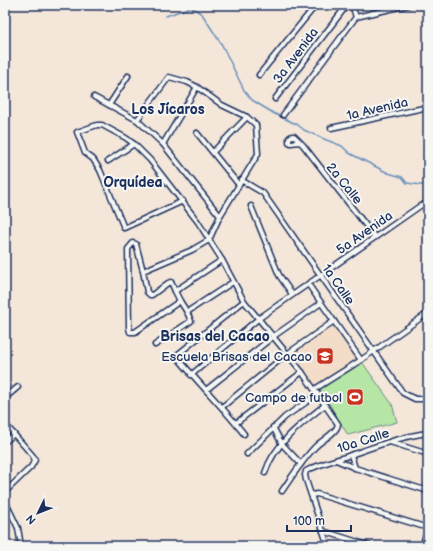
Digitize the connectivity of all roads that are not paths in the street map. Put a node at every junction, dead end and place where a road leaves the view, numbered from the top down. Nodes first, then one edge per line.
1 (316, 5) edge
2 (347, 5) edge
3 (352, 5) edge
4 (408, 5) edge
5 (356, 18) junction
6 (128, 76) dead end
7 (259, 76) dead end
8 (198, 87) junction
9 (94, 97) dead end
10 (275, 98) dead end
11 (109, 105) junction
12 (428, 107) edge
13 (283, 115) dead end
14 (246, 117) junction
15 (137, 120) junction
16 (331, 128) dead end
17 (197, 133) dead end
18 (299, 142) dead end
19 (134, 144) junction
20 (163, 144) junction
21 (213, 152) junction
22 (108, 161) dead end
23 (241, 180) junction
24 (239, 185) junction
25 (182, 201) junction
26 (428, 203) edge
27 (251, 206) dead end
28 (220, 216) junction
29 (375, 236) junction
30 (209, 240) junction
31 (222, 260) junction
32 (143, 271) junction
33 (321, 274) junction
34 (233, 282) junction
35 (308, 284) junction
36 (175, 291) junction
37 (292, 294) junction
38 (180, 301) junction
39 (244, 301) junction
40 (321, 303) junction
41 (187, 312) junction
42 (428, 313) edge
43 (258, 319) junction
44 (334, 321) junction
45 (274, 336) junction
46 (155, 345) dead end
47 (374, 351) junction
48 (287, 354) junction
49 (361, 360) junction
50 (302, 372) junction
51 (191, 374) junction
52 (18, 387) dead end
53 (5, 389) edge
54 (315, 389) junction
55 (206, 390) junction
56 (9, 394) junction
57 (318, 394) junction
58 (5, 398) edge
59 (428, 399) edge
60 (325, 405) junction
61 (222, 407) junction
62 (5, 424) edge
63 (236, 424) junction
64 (273, 427) junction
65 (428, 433) edge
66 (14, 434) junction
67 (244, 434) dead end
68 (5, 442) edge
69 (390, 442) junction
70 (282, 444) junction
71 (246, 454) dead end
72 (428, 454) edge
73 (351, 455) junction
74 (335, 460) junction
75 (301, 464) junction
76 (354, 468) junction
77 (265, 473) dead end
78 (282, 490) dead end
79 (428, 491) edge
80 (5, 492) edge
81 (314, 494) junction
82 (5, 501) edge
83 (428, 528) edge
84 (323, 531) junction
85 (21, 546) edge
86 (328, 546) edge
87 (371, 546) edge
88 (422, 546) edge

1 - 7 street, 3a Avenida
2 - 10 street, 3a Avenida
3 - 5 street
4 - 5 street
5 - 13 street
6 - 11 street
8 - 14 street
8 - 15 street
8 - 20 street
9 - 11 street
11 - 15 street
12 - 16 street, 1a Avenida
14 - 21 street
14 - 23 street
15 - 20 street
17 - 21 street
18 - 29 street, 2a Calle
19 - 22 street
19 - 25 street
19 - 25 street
20 - 28 street
21 - 24 street
23 - 24 street
23 - 33 street, 1a Calle
24 - 28 street
25 - 30 street
26 - 29 street, 5a Avenida
27 - 37 street
28 - 30 street
29 - 33 street, 5a Avenida
30 - 31 street
30 - 32 street
31 - 34 street
31 - 36 street
32 - 36 street
32 - 38 street
33 - 35 street, 5a Avenida
33 - 47 street, 1a Calle
34 - 39 street
34 - 41 street
35 - 37 street, 5a Avenida
35 - 40 street
36 - 38 street
37 - 43 street, 5a Avenida
38 - 41 street
39 - 43 street
39 - 51 street
40 - 44 street
40 - 45 street
41 - 46 street
42 - 47 street
43 - 45 street
43 - 51 street, 5a Avenida
44 - 48 street
44 - 49 street
45 - 48 street
45 - 55 street
47 - 49 street
47 - 59 street, 1a Calle
48 - 50 street
48 - 61 street
49 - 54 street
50 - 54 street
50 - 63 street
51 - 55 street
52 - 56 street
53 - 56 street
54 - 57 street
55 - 61 street
56 - 58 street
57 - 60 street
57 - 64 street
60 - 70 street
60 - 75 street
61 - 63 street
62 - 66 street
63 - 67 street
64 - 70 street
64 - 71 street
65 - 69 street, 10a Calle
66 - 68 street
66 - 80 street
69 - 72 street
69 - 73 street, 10a Calle
70 - 75 street
70 - 77 street
73 - 74 street, 10a Calle
73 - 76 street
74 - 76 street
74 - 81 street, 10a Calle
75 - 78 street
76 - 79 street
81 - 83 street
81 - 84 street
82 - 85 street
83 - 88 street
84 - 86 street
84 - 87 street

